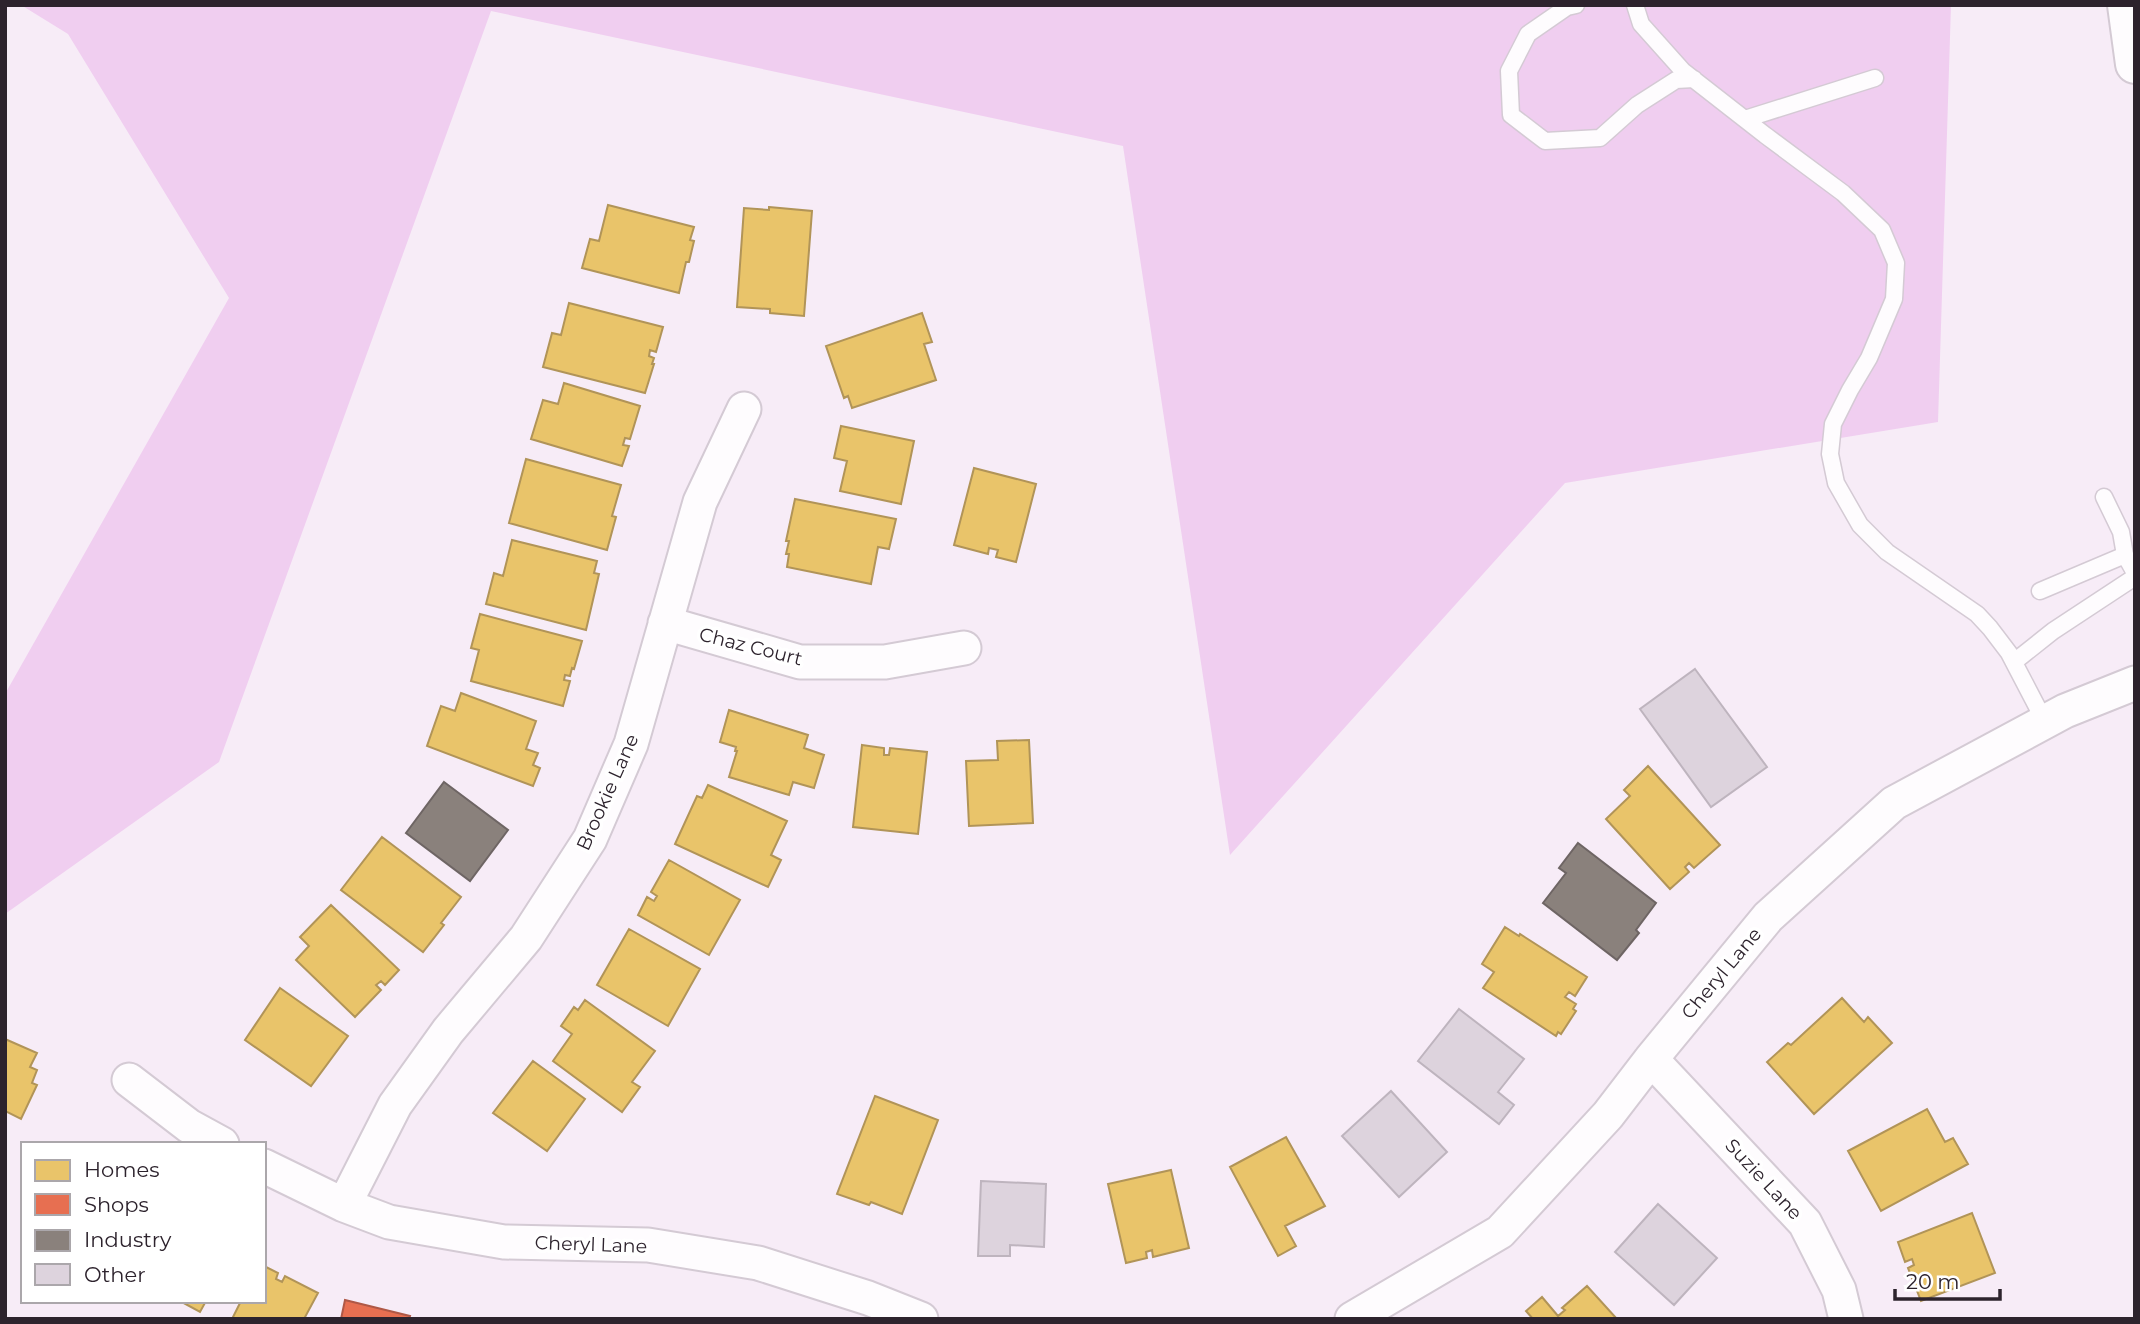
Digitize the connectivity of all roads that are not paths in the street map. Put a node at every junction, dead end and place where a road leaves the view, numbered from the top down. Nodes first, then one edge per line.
1 (1576, 5) edge
2 (1635, 5) edge
3 (2127, 5) edge
4 (2135, 64) edge
5 (1875, 78) dead end
6 (1694, 79) junction
7 (1745, 119) junction
8 (744, 410) dead end
9 (2104, 497) dead end
10 (2125, 555) junction
11 (2135, 575) edge
12 (2040, 592) dead end
13 (665, 623) junction
14 (964, 648) dead end
15 (2014, 662) junction
16 (2135, 683) edge
17 (2045, 722) junction
18 (1651, 1059) junction
19 (129, 1080) dead end
20 (218, 1142) edge
21 (266, 1167) edge
22 (344, 1205) junction
23 (921, 1319) edge
24 (1352, 1319) edge
25 (1846, 1319) edge

1 - 6 lane
2 - 6 lane
3 - 4 main road
5 - 7 lane
6 - 7 lane
7 - 15 lane
8 - 13 street, Brookie Lane
9 - 10 lane
10 - 11 lane
10 - 12 lane
11 - 15 lane
13 - 14 street, Chaz Court
13 - 22 street, Brookie Lane
15 - 17 lane
16 - 17 street, Cheryl Lane
17 - 18 street, Cheryl Lane
18 - 24 street, Cheryl Lane
18 - 25 street, Suzie Lane
19 - 20 street
21 - 22 street, Cheryl Lane
22 - 23 street, Cheryl Lane

